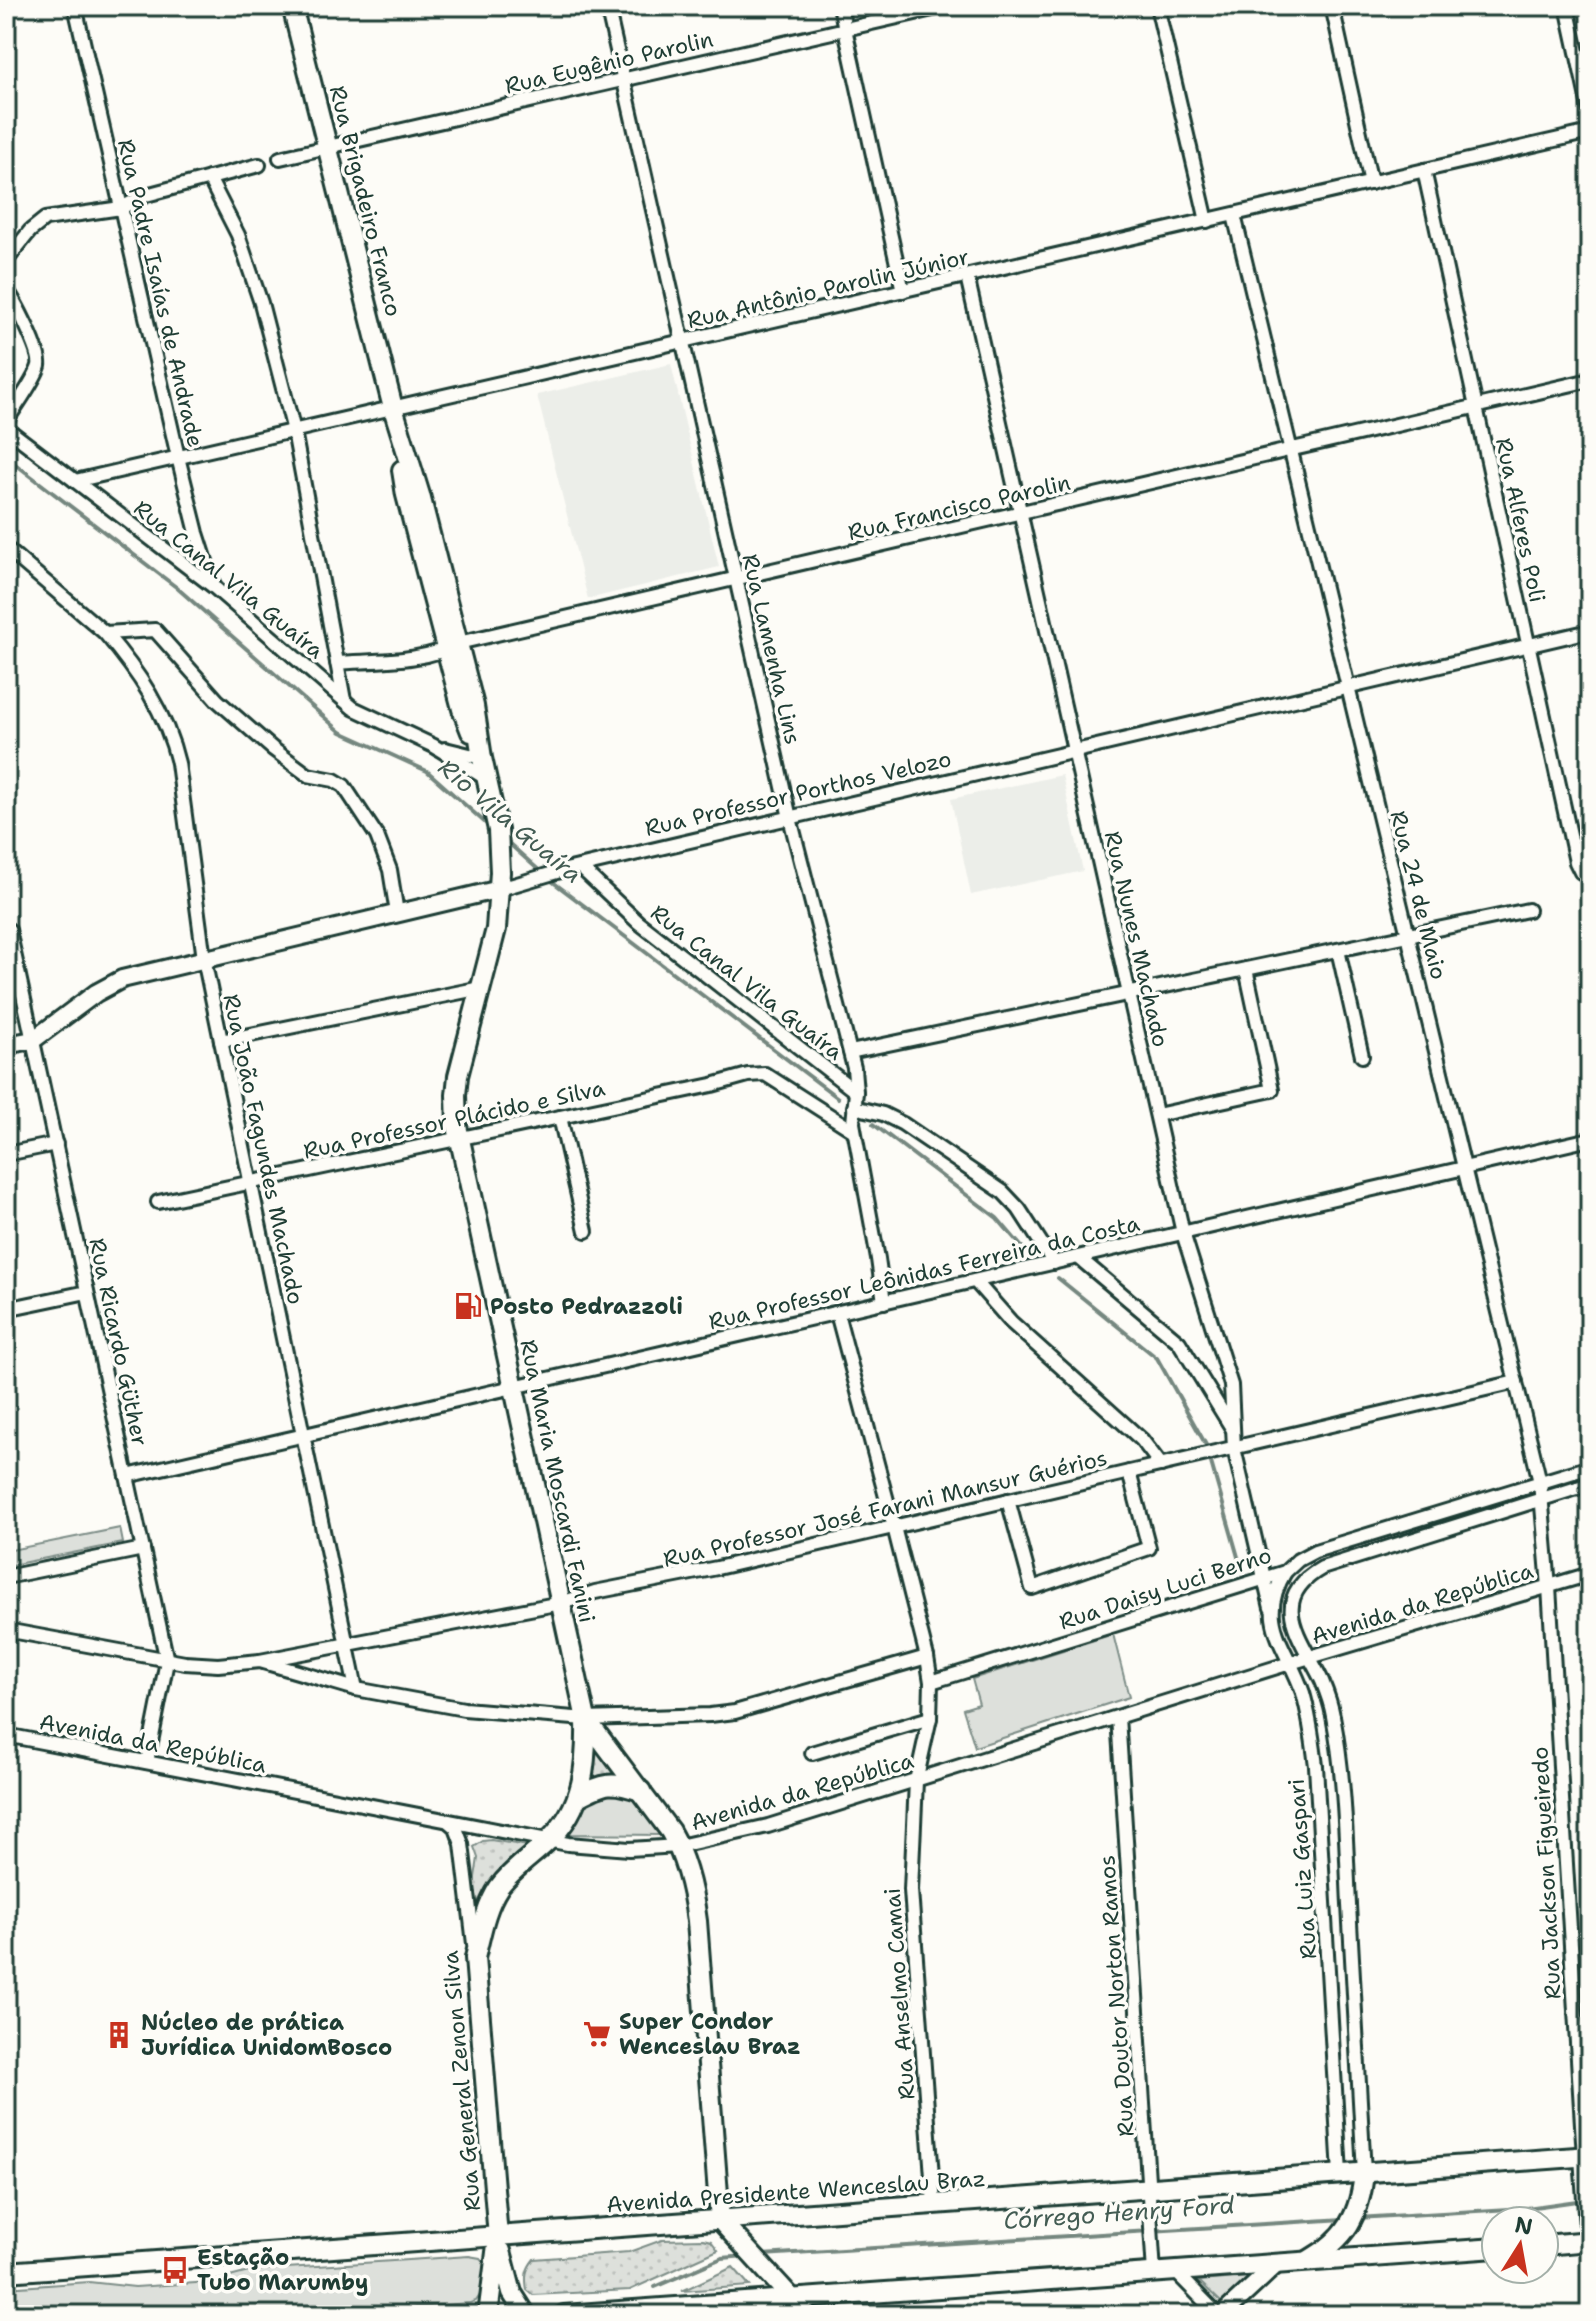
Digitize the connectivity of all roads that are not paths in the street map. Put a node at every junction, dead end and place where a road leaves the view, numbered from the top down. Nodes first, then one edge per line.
1 (75, 6) edge
2 (292, 6) edge
3 (607, 6) edge
4 (840, 6) edge
5 (946, 6) edge
6 (1157, 6) edge
7 (1332, 6) edge
8 (1567, 6) edge
9 (845, 29) junction
10 (624, 80) junction
11 (1590, 112) edge
12 (1590, 132) edge
13 (327, 147) junction
14 (280, 158) dead end
15 (259, 165) dead end
16 (1424, 170) junction
17 (209, 178) junction
18 (1371, 183) junction
19 (121, 208) junction
20 (1234, 215) junction
21 (1207, 221) junction
22 (6, 261) edge
23 (967, 276) junction
24 (6, 289) edge
25 (903, 291) junction
26 (682, 342) junction
27 (1590, 380) edge
28 (1476, 407) junction
29 (393, 408) junction
30 (6, 422) edge
31 (6, 428) edge
32 (294, 431) junction
33 (1291, 450) junction
34 (178, 457) junction
35 (75, 481) junction
36 (1021, 513) junction
37 (6, 548) edge
38 (736, 579) junction
39 (214, 587) junction
40 (1590, 631) edge
41 (105, 633) junction
42 (1528, 645) junction
43 (452, 646) junction
44 (337, 663) junction
45 (1348, 688) junction
46 (344, 700) junction
47 (434, 746) junction
48 (1074, 751) junction
49 (482, 758) junction
50 (487, 779) junction
51 (790, 818) junction
52 (580, 867) junction
53 (1587, 876) edge
54 (500, 889) junction
55 (1528, 910) dead end
56 (397, 913) junction
57 (9, 930) dead end
58 (1408, 935) junction
59 (1338, 950) junction
60 (204, 959) junction
61 (1246, 969) junction
62 (481, 988) junction
63 (1129, 993) junction
64 (33, 1040) junction
65 (221, 1041) junction
66 (6, 1045) edge
67 (850, 1052) junction
68 (1362, 1056) dead end
69 (856, 1092) junction
70 (854, 1107) junction
71 (1157, 1115) junction
72 (560, 1117) junction
73 (854, 1131) junction
74 (458, 1139) junction
75 (1590, 1139) edge
76 (56, 1144) junction
77 (6, 1154) edge
78 (1465, 1168) junction
79 (251, 1182) junction
80 (158, 1202) dead end
81 (586, 1231) dead end
82 (1183, 1233) junction
83 (1078, 1257) junction
84 (1054, 1263) junction
85 (975, 1281) junction
86 (87, 1292) junction
87 (884, 1302) junction
88 (6, 1309) edge
89 (837, 1313) junction
90 (1516, 1382) junction
91 (513, 1387) junction
92 (1232, 1428) junction
93 (304, 1435) junction
94 (1234, 1448) junction
95 (1161, 1465) junction
96 (1590, 1467) edge
97 (1129, 1472) junction
98 (127, 1476) junction
99 (1540, 1482) junction
100 (1590, 1484) edge
101 (1543, 1499) junction
102 (1008, 1500) junction
103 (894, 1527) junction
104 (143, 1549) junction
105 (1285, 1572) junction
106 (1590, 1574) edge
107 (6, 1577) edge
108 (1264, 1579) junction
109 (1299, 1585) joint
110 (1549, 1587) junction
111 (561, 1603) junction
112 (1271, 1608) junction
113 (6, 1630) edge
114 (347, 1644) junction
115 (927, 1657) junction
116 (1310, 1658) junction
117 (167, 1661) junction
118 (260, 1661) junction
119 (1290, 1663) junction
120 (931, 1682) junction
121 (356, 1689) junction
122 (1118, 1717) junction
123 (930, 1718) junction
124 (586, 1719) junction
125 (6, 1735) edge
126 (812, 1753) dead end
127 (147, 1762) junction
128 (916, 1781) junction
129 (641, 1791) junction
130 (578, 1797) junction
131 (448, 1821) junction
132 (491, 1830) junction
133 (549, 1841) junction
134 (462, 1844) junction
135 (679, 1846) junction
136 (475, 1958) junction
137 (1586, 2162) edge
138 (1340, 2174) junction
139 (1364, 2178) junction
140 (1149, 2196) junction
141 (934, 2204) junction
142 (720, 2220) junction
143 (498, 2237) junction
144 (1590, 2239) edge
145 (1560, 2243) edge
146 (1480, 2249) edge
147 (1307, 2262) junction
148 (1277, 2264) junction
149 (1175, 2271) junction
150 (6, 2272) edge
151 (1154, 2273) junction
152 (801, 2310) edge
153 (634, 2312) edge
154 (488, 2315) edge
155 (526, 2315) edge
156 (564, 2315) edge
157 (1220, 2315) edge

1 - 19 street, Rua Padre Isaías de Andrade
2 - 13 main road, Rua Brigadeiro Franco
3 - 10 street, Rua Lamenha Lins
4 - 9 street
5 - 9 street, Rua Eugênio Parolin
6 - 21 street
7 - 18 street
8 - 11 street
9 - 10 street, Rua Eugênio Parolin
9 - 25 street
10 - 13 street, Rua Eugênio Parolin
10 - 26 street, Rua Lamenha Lins
12 - 16 street, Rua Antônio Parolin Júnior
13 - 14 street, Rua Eugênio Parolin
13 - 29 main road, Rua Brigadeiro Franco
15 - 17 street
16 - 18 street, Rua Antônio Parolin Júnior
16 - 28 street, Rua Alferes Poli
17 - 19 street
17 - 32 street
18 - 20 street, Rua Antônio Parolin Júnior
19 - 22 street
19 - 34 street, Rua Padre Isaías de Andrade
20 - 21 street, Rua Antônio Parolin Júnior
20 - 33 street, Rua 24 de Maio
21 - 23 street, Rua Antônio Parolin Júnior
23 - 25 street, Rua Antônio Parolin Júnior
23 - 36 street, Rua Nunes Machado
24 - 30 street
25 - 26 street, Rua Antônio Parolin Júnior
26 - 29 street, Rua Antônio Parolin Júnior
26 - 38 street, Rua Lamenha Lins
27 - 28 street, Rua Francisco Parolin
28 - 33 street, Rua Francisco Parolin
28 - 42 street, Rua Alferes Poli
29 - 32 street, Rua Antônio Parolin Júnior
29 - 43 main road, Rua Brigadeiro Franco
31 - 35 street, Rua Canal Vila Guaíra
32 - 34 street, Rua Antônio Parolin Júnior
32 - 44 street
33 - 36 street, Rua Francisco Parolin
33 - 45 street, Rua 24 de Maio
34 - 35 street, Rua Antônio Parolin Júnior
34 - 39 street, Rua Padre Isaías de Andrade
35 - 39 street, Rua Canal Vila Guaíra
36 - 38 street, Rua Francisco Parolin
36 - 48 street, Rua Nunes Machado
37 - 41 street
38 - 43 street, Rua Francisco Parolin
38 - 51 street, Rua Lamenha Lins
39 - 46 street, Rua Canal Vila Guaíra
40 - 42 street, Rua Professor Porthos Velozo
41 - 56 street
41 - 60 street, Rua João Fagundes Machado
42 - 45 street, Rua Professor Porthos Velozo
42 - 53 street, Rua Alferes Poli
43 - 44 street, Rua Francisco Parolin
43 - 49 main road, Rua Brigadeiro Franco
44 - 46 street
45 - 48 street, Rua Professor Porthos Velozo
45 - 58 street, Rua 24 de Maio
46 - 47 street, Rua Canal Vila Guaíra
47 - 49 street, Rua Canal Vila Guaíra
47 - 50 street, Rua Canal Vila Guaíra
48 - 51 street, Rua Professor Porthos Velozo
48 - 63 street, Rua Nunes Machado
49 - 50 main road, Rua Brigadeiro Franco
50 - 54 main road, Rua Brigadeiro Franco
51 - 52 street, Rua Professor Porthos Velozo
51 - 67 street, Rua Lamenha Lins
52 - 54 street, Rua Professor Porthos Velozo
52 - 69 street, Rua Canal Vila Guaíra
54 - 56 street, Rua Professor Porthos Velozo
54 - 62 main road, Rua Maria Moscardi Fanini
55 - 58 street
56 - 60 street, Rua Professor Porthos Velozo
57 - 64 street, Rua Ricardo Güther
58 - 59 street
58 - 78 street, Rua 24 de Maio
59 - 61 street
59 - 68 street
60 - 64 street, Rua Professor Porthos Velozo
60 - 65 street, Rua João Fagundes Machado
61 - 63 street
61 - 71 street
62 - 65 street
62 - 74 main road, Rua Maria Moscardi Fanini
63 - 67 street
63 - 71 street, Rua Nunes Machado
64 - 66 street
64 - 76 street, Rua Ricardo Güther
65 - 79 street, Rua João Fagundes Machado
67 - 69 street, Rua Lamenha Lins
69 - 70 street, Rua Lamenha Lins
70 - 73 street, Rua Lamenha Lins
70 - 84 street
71 - 82 street, Rua Nunes Machado
72 - 73 street, Rua Professor Plácido e Silva
72 - 74 street, Rua Professor Plácido e Silva
72 - 81 street
73 - 87 street, Rua Lamenha Lins
74 - 79 street, Rua Professor Plácido e Silva
74 - 91 main road, Rua Maria Moscardi Fanini
75 - 78 street, Rua Professor Leônidas Ferreira da Costa
76 - 77 street
76 - 86 street, Rua Ricardo Güther
78 - 82 street, Rua Professor Leônidas Ferreira da Costa
78 - 90 street, Rua 24 de Maio
79 - 80 street, Rua Professor Plácido e Silva
79 - 93 street, Rua João Fagundes Machado
82 - 83 street, Rua Professor Leônidas Ferreira da Costa
82 - 92 street, Rua Nunes Machado
83 - 84 street, Rua Professor Leônidas Ferreira da Costa
83 - 92 street
84 - 85 street, Rua Professor Leônidas Ferreira da Costa
85 - 87 street, Rua Professor Leônidas Ferreira da Costa
85 - 95 street
86 - 88 street
86 - 98 street, Rua Ricardo Güther
87 - 89 street, Rua Professor Leônidas Ferreira da Costa
89 - 91 street, Rua Professor Leônidas Ferreira da Costa
89 - 103 street, Rua Anselmo Camai
90 - 94 street, Rua Professor José Farani Mansur Guérios
90 - 99 street, Rua 24 de Maio
91 - 93 street, Rua Professor Leônidas Ferreira da Costa
91 - 111 main road, Rua Maria Moscardi Fanini
92 - 94 street, Rua Nunes Machado
93 - 98 street, Rua Professor Leônidas Ferreira da Costa
93 - 114 street, Rua João Fagundes Machado
94 - 95 street, Rua Professor José Farani Mansur Guérios
94 - 108 street, Rua Nunes Machado
95 - 97 street, Rua Professor José Farani Mansur Guérios
96 - 99 street, Rua Daisy Luci Berno
97 - 102 street, Rua Professor José Farani Mansur Guérios
97 - 102 street
98 - 104 street, Rua Ricardo Güther
99 - 101 street, Rua 24 de Maio
99 - 105 street, Rua Daisy Luci Berno
100 - 101 street, Rua Daisy Luci Berno
101 - 109 street, Rua Daisy Luci Berno
101 - 110 street, Rua 24 de Maio
102 - 103 street, Rua Professor José Farani Mansur Guérios
103 - 111 street, Rua Professor José Farani Mansur Guérios
103 - 115 street, Rua Anselmo Camai
104 - 107 street
104 - 117 street, Rua Ricardo Güther
105 - 108 street, Rua Daisy Luci Berno
105 - 112 street
106 - 110 street, Avenida da República
108 - 112 street, Rua Nunes Machado
108 - 120 street, Rua Daisy Luci Berno
109 - 116 street, Rua Luiz Gaspari
110 - 116 street, Avenida da República
110 - 137 street, Rua Jackson Figueiredo
111 - 114 street, Rua Professor José Farani Mansur Guérios
111 - 124 main road, Rua Maria Moscardi Fanini
112 - 119 street, Rua Luiz Gaspari
113 - 117 street
114 - 118 street, Rua Professor José Farani Mansur Guérios
114 - 121 street, Rua João Fagundes Machado
115 - 120 street, Rua Anselmo Camai
115 - 124 street
116 - 119 street, Avenida da República
116 - 139 street, Rua Luiz Gaspari
117 - 118 street
117 - 127 street, Rua Ricardo Güther
118 - 121 street
119 - 122 street, Avenida da República
119 - 138 street, Rua Luiz Gaspari
120 - 123 street, Rua Anselmo Camai
121 - 124 street
122 - 128 street, Avenida da República
122 - 140 street, Rua Doutor Norton Ramos
123 - 126 street
123 - 128 street, Rua Anselmo Camai
124 - 129 main road
124 - 130 main road, Rua Maria Moscardi Fanini
125 - 127 street, Avenida da República
127 - 131 street, Avenida da República
128 - 135 street, Avenida da República
128 - 141 street, Rua Anselmo Camai
129 - 130 main road
129 - 135 main road
130 - 133 main road, Rua Maria Moscardi Fanini
131 - 132 street, Avenida da República
131 - 134 street, Rua General Zenon Silva
132 - 133 street, Avenida da República
132 - 134 street
133 - 135 street, Avenida da República
133 - 136 main road, Rua Maria Moscardi Fanini
134 - 136 street, Rua General Zenon Silva
135 - 142 main road
136 - 143 main road, Rua General Zenon Silva
137 - 139 main road, Avenida Presidente Wenceslau Braz
137 - 144 main road
138 - 139 main road, Avenida Presidente Wenceslau Braz
138 - 140 main road, Avenida Presidente Wenceslau Braz
139 - 147 main road
140 - 141 main road, Avenida Presidente Wenceslau Braz
140 - 151 street, Rua Doutor Norton Ramos
141 - 142 main road, Avenida Presidente Wenceslau Braz
142 - 143 main road, Avenida Presidente Wenceslau Braz
142 - 152 main road
143 - 150 main road, Avenida Presidente Wenceslau Braz
143 - 154 main road, Rua General Zenon Silva
143 - 155 main road
144 - 145 main road
146 - 147 main road
147 - 148 main road
148 - 149 main road
148 - 157 street
149 - 151 main road
149 - 157 street
151 - 152 main road
152 - 153 main road
153 - 156 main road

